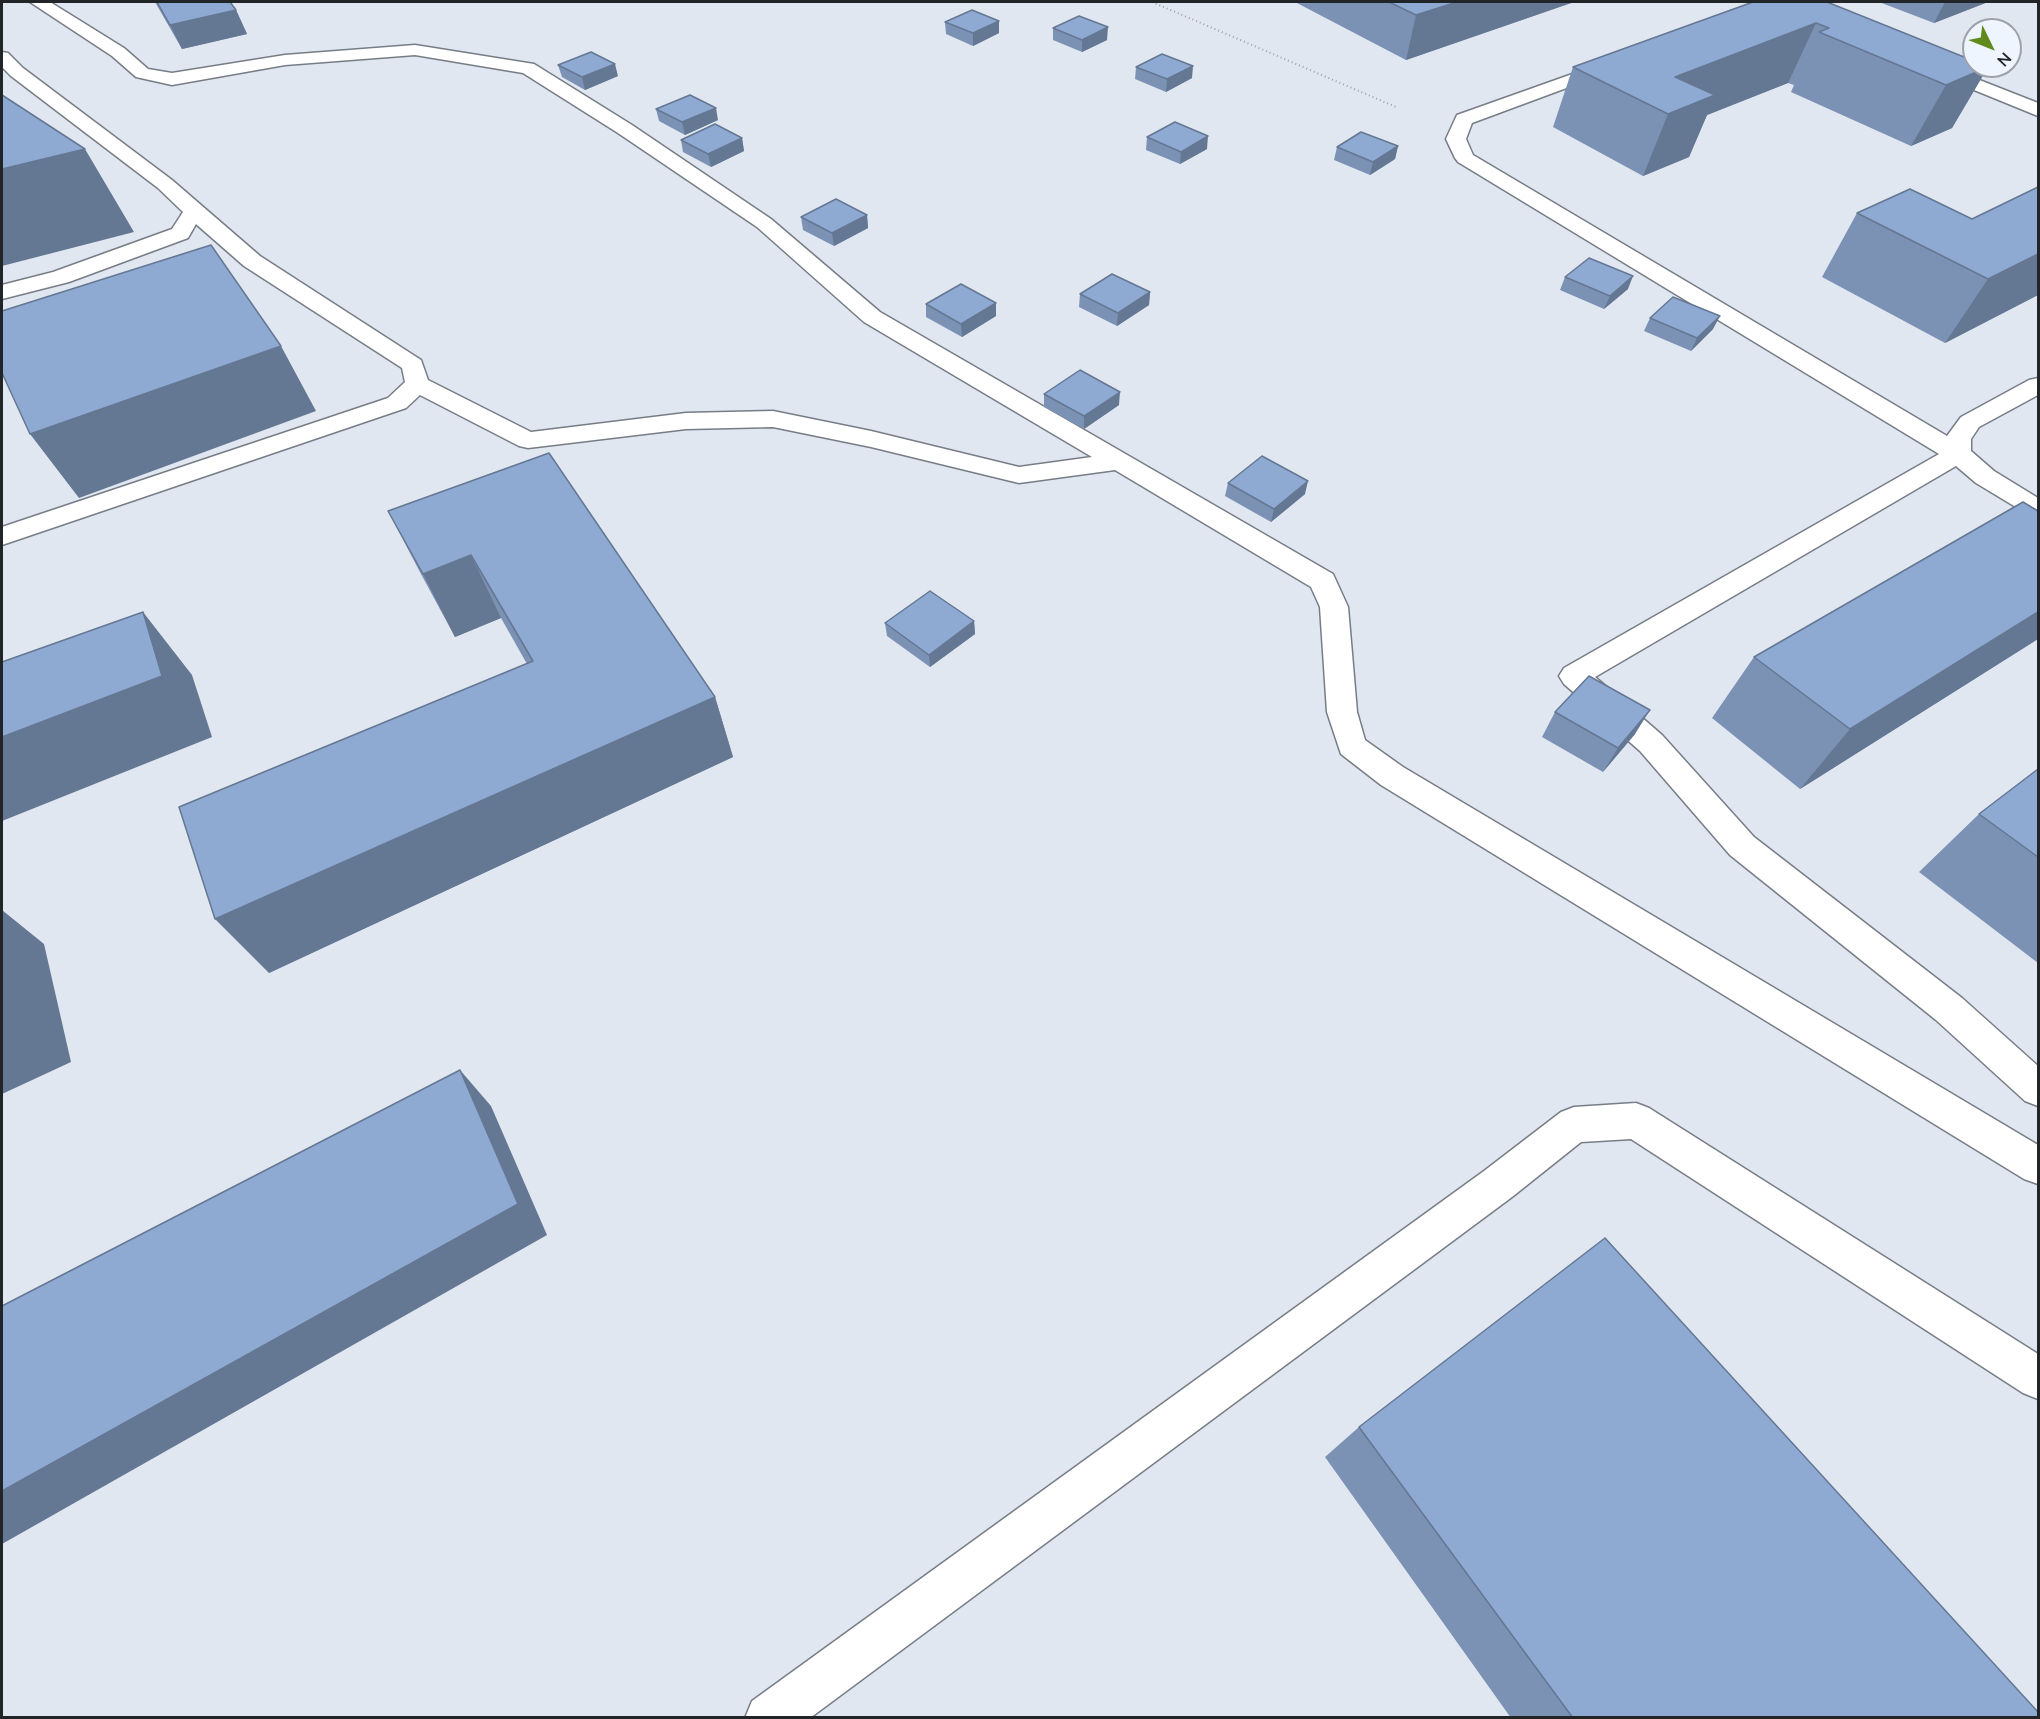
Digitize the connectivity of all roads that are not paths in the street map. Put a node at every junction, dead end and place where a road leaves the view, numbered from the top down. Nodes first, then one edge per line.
1 (39, 2) edge
2 (2, 57) edge
3 (1632, 58) edge
4 (1920, 61) edge
5 (2038, 110) edge
6 (194, 211) junction
7 (2, 292) edge
8 (417, 384) junction
9 (2038, 386) edge
10 (1958, 454) junction
11 (1117, 462) junction
12 (2038, 509) edge
13 (2, 536) edge
14 (2038, 1089) edge
15 (2038, 1166) edge
16 (2038, 1378) edge
17 (770, 1718) edge

1 - 11 lane
2 - 6 lane
3 - 10 lane
4 - 5 lane
6 - 7 lane
6 - 8 lane
8 - 11 lane
8 - 13 lane
9 - 10 lane
10 - 12 lane
10 - 14 lane
11 - 15 lane
16 - 17 lane

